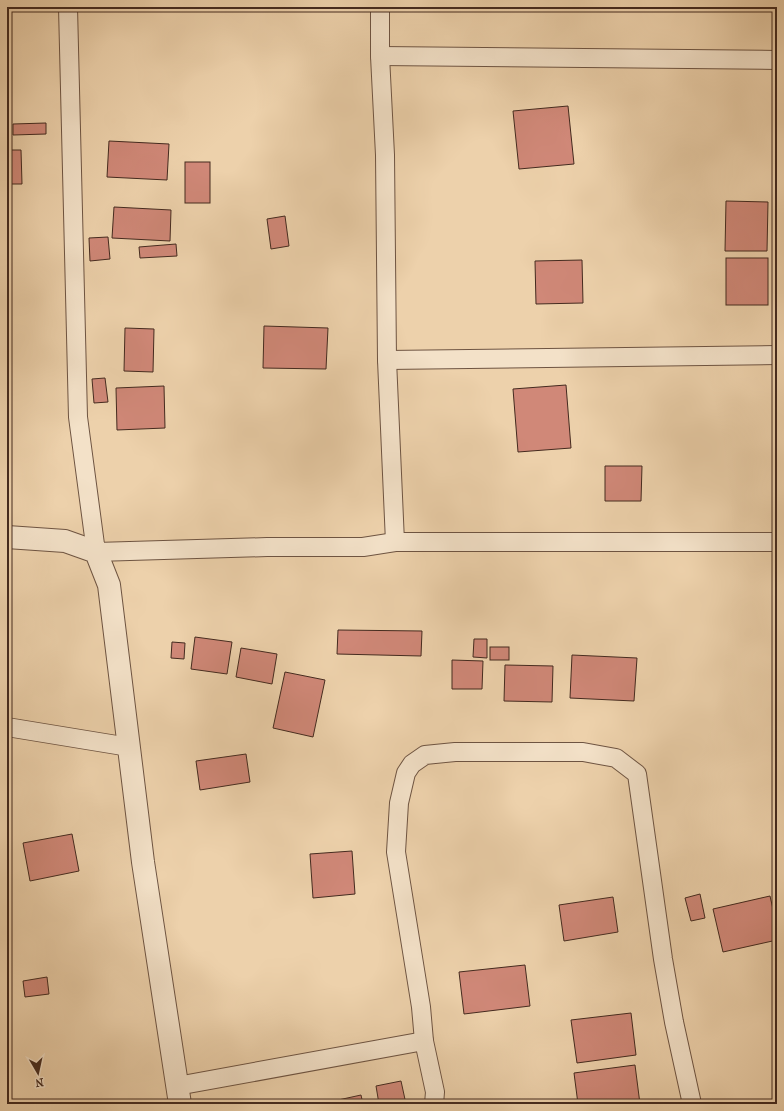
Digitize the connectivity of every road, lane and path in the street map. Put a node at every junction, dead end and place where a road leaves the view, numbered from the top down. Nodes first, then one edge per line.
1 (68, 7) edge
2 (380, 7) edge
3 (380, 56) junction
4 (777, 60) edge
5 (777, 355) edge
6 (387, 360) junction
7 (7, 537) edge
8 (395, 542) junction
9 (777, 542) edge
10 (96, 552) junction
11 (7, 727) edge
12 (129, 747) junction
13 (424, 1041) junction
14 (179, 1095) edge
15 (434, 1104) edge
16 (692, 1104) edge

1 - 10 street
2 - 3 street
3 - 4 street
3 - 6 street
5 - 6 street
6 - 8 street
7 - 10 street
8 - 9 street
8 - 10 street
10 - 12 street
11 - 12 street
12 - 14 street
13 - 14 street
13 - 15 street
13 - 16 street

